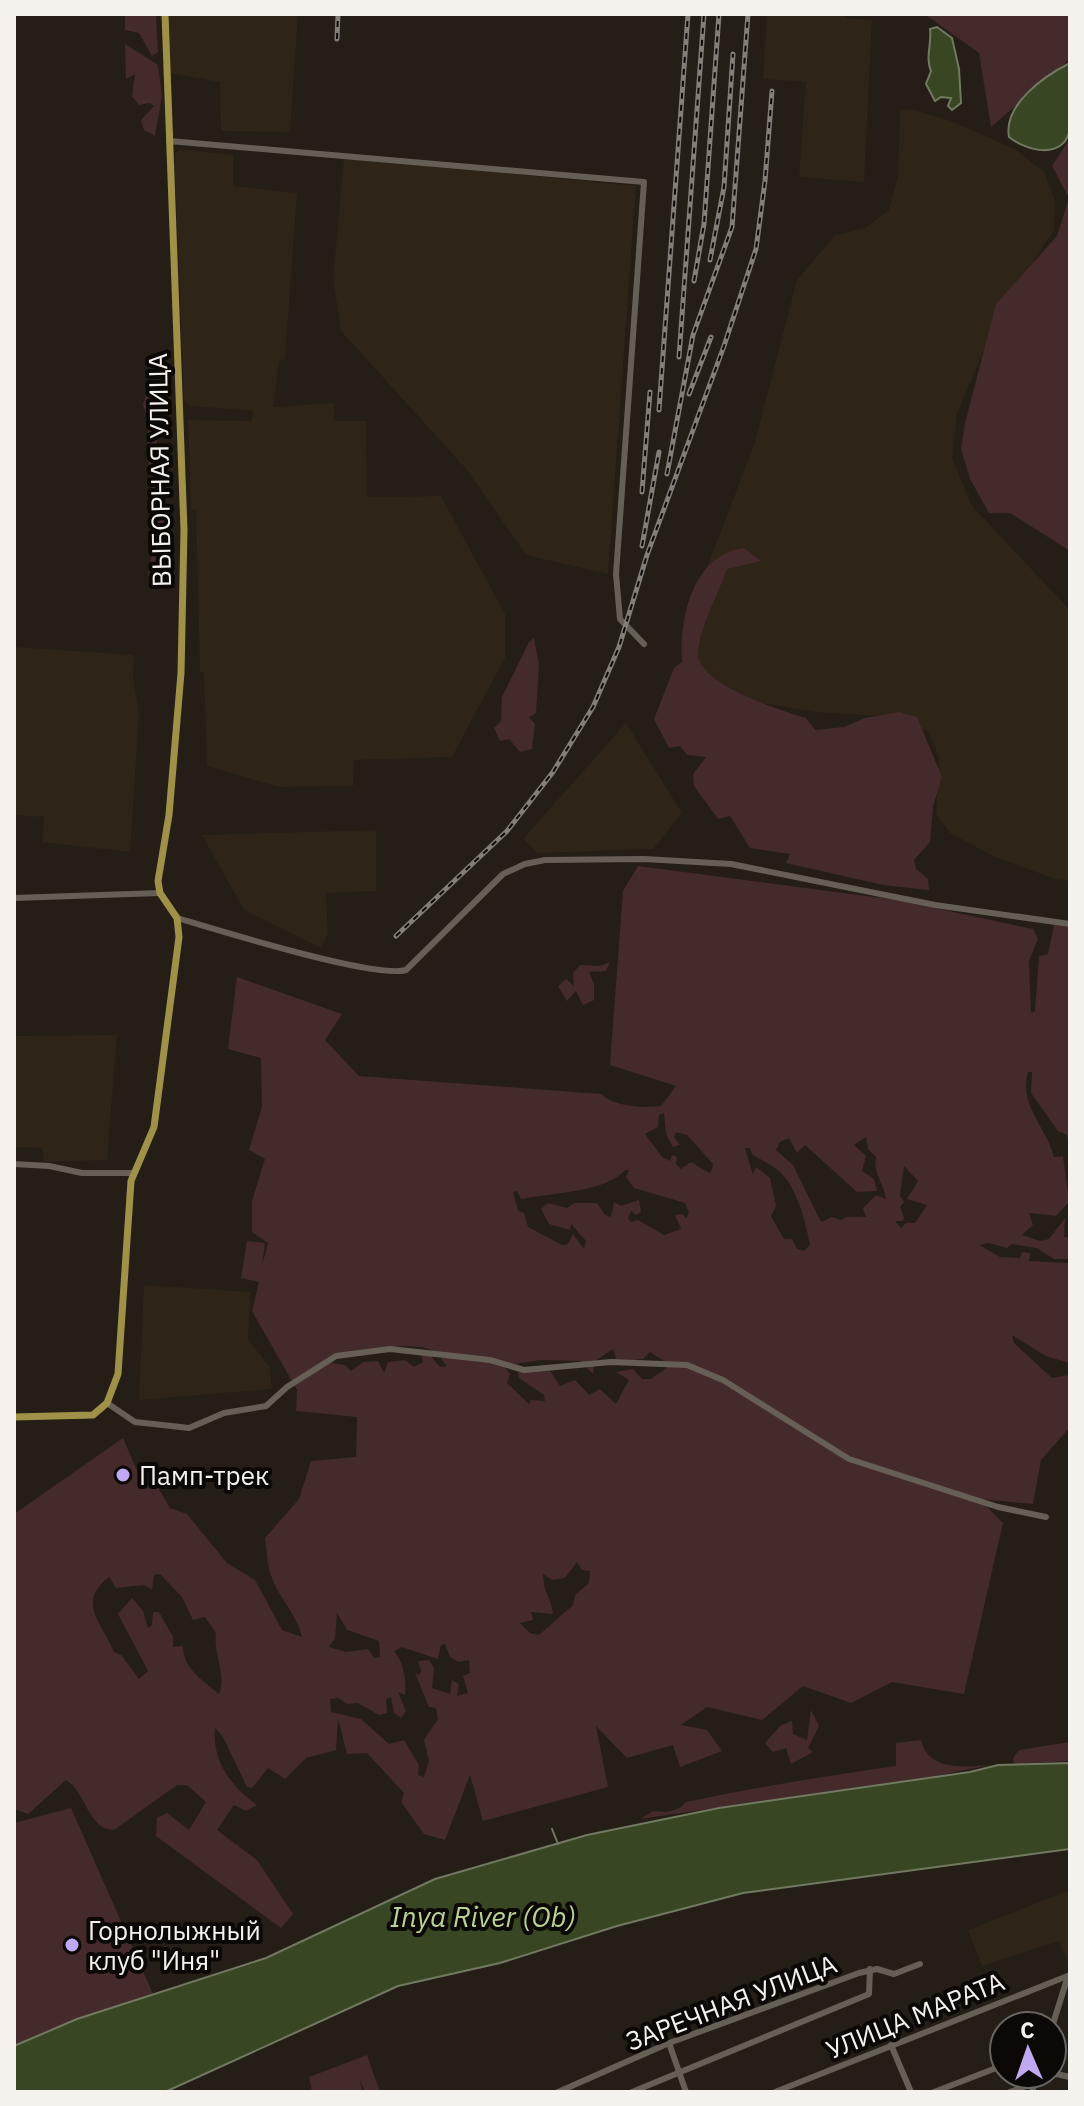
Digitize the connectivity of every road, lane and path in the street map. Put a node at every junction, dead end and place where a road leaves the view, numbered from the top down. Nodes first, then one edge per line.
1 (165, 14) edge
2 (169, 141) junction
3 (644, 644) dead end
4 (160, 893) junction
5 (14, 898) edge
6 (177, 918) junction
7 (1070, 924) edge
8 (14, 1164) edge
9 (133, 1173) junction
10 (107, 1403) junction
11 (14, 1417) edge
12 (1046, 1517) dead end
13 (920, 1964) dead end
14 (870, 1969) junction
15 (1069, 1976) edge
16 (1058, 2010) edge
17 (669, 2043) junction
18 (891, 2045) junction
19 (988, 2071) edge
20 (678, 2074) junction
21 (558, 2092) edge
22 (632, 2092) edge
23 (686, 2092) edge
24 (775, 2092) edge
25 (911, 2092) edge
26 (934, 2092) edge

1 - 2 main road, ВЫБОРНАЯ УЛИЦА
2 - 3 street
2 - 4 main road, ВЫБОРНАЯ УЛИЦА
4 - 5 street
4 - 6 main road
6 - 7 street
6 - 9 main road
8 - 9 street
9 - 10 main road
10 - 11 main road
10 - 12 street
13 - 14 street, ЗАРЕЧНАЯ УЛИЦА
14 - 17 street, ЗАРЕЧНАЯ УЛИЦА
14 - 20 street
15 - 16 street
15 - 18 street, УЛИЦА МАРАТА
17 - 20 street
17 - 21 street, ЗАРЕЧНАЯ УЛИЦА
18 - 24 street, УЛИЦА МАРАТА
18 - 25 street
19 - 26 street
20 - 22 street
20 - 23 street

